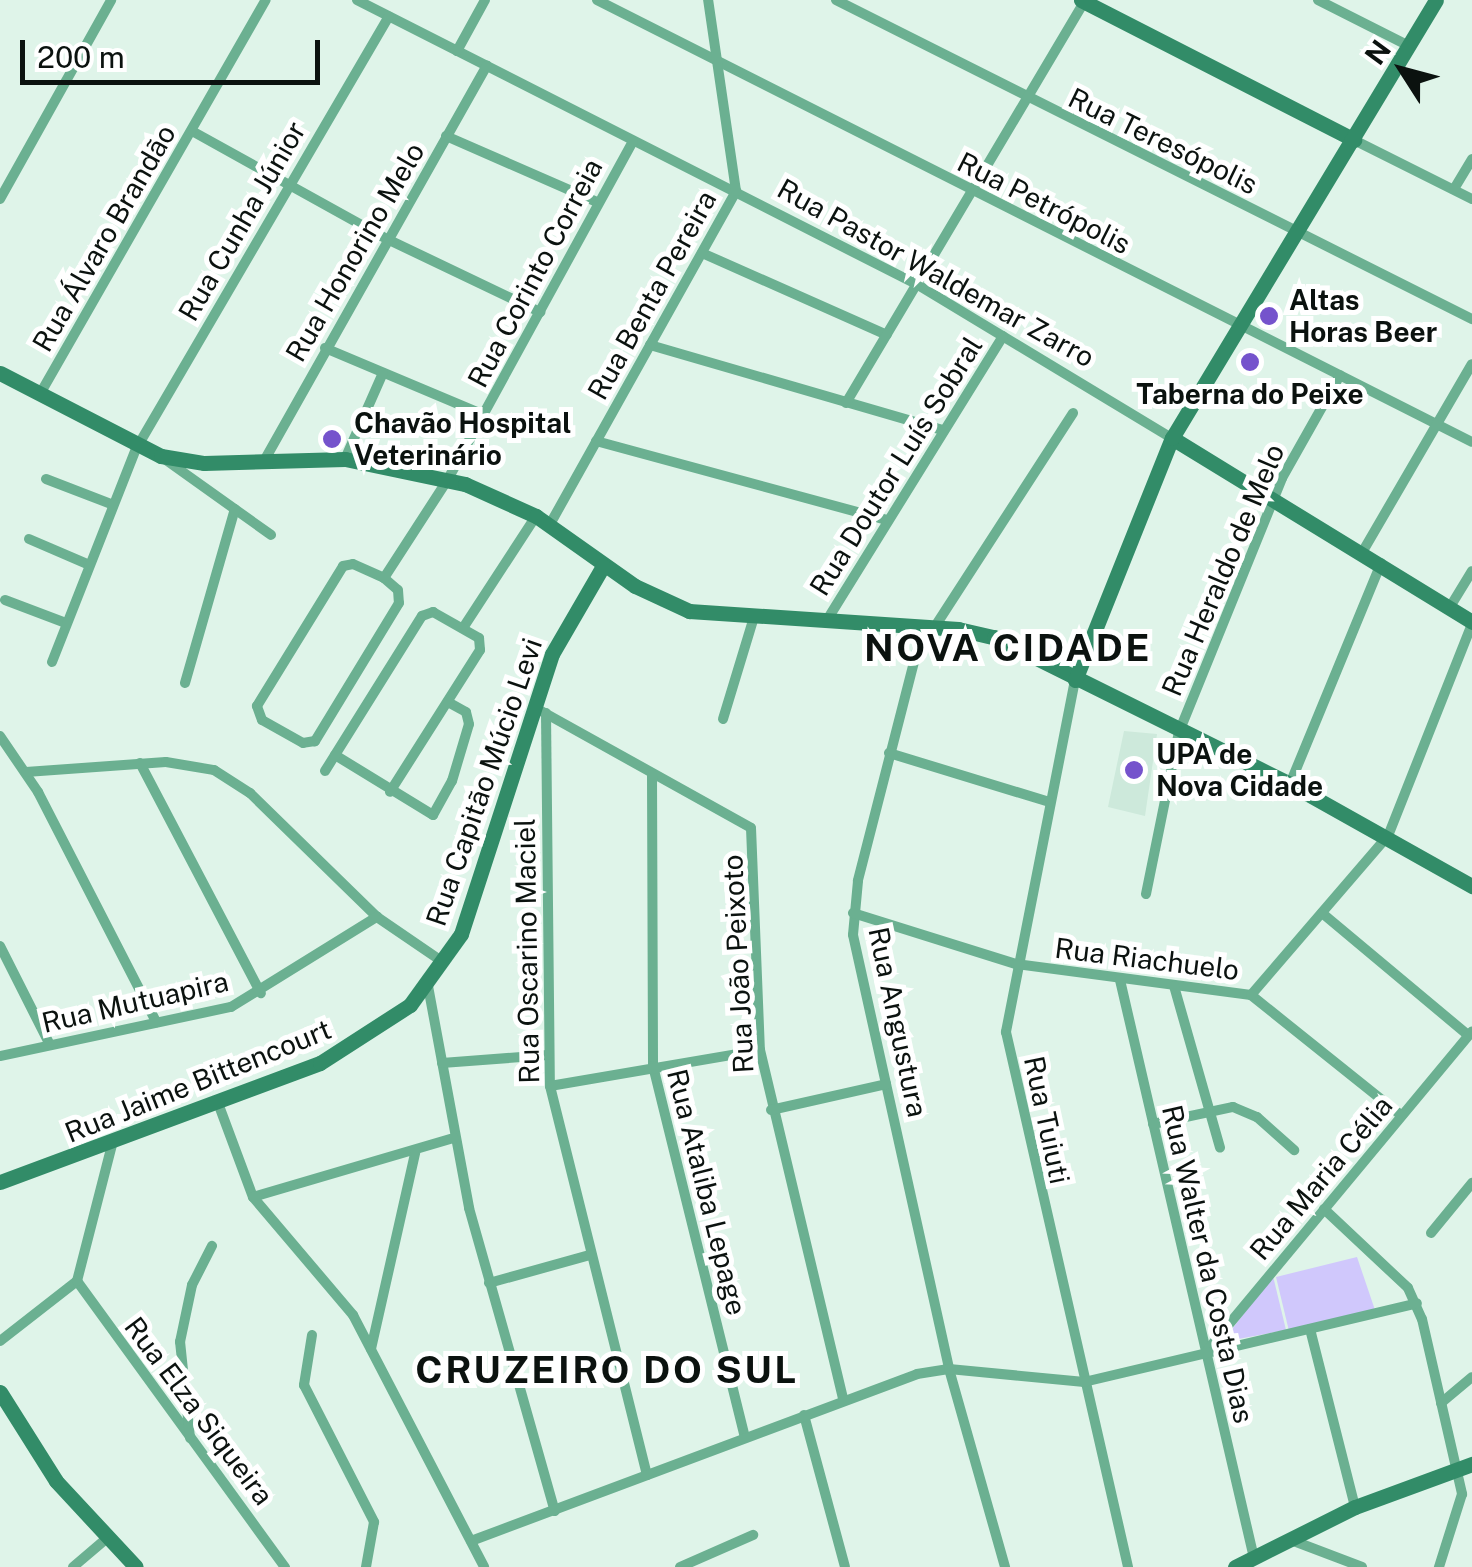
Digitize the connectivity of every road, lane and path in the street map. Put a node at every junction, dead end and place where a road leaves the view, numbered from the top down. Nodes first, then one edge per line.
1 (112, 0) edge
2 (266, 0) edge
3 (357, 0) edge
4 (486, 0) edge
5 (596, 0) edge
6 (708, 0) edge
7 (836, 0) edge
8 (1083, 0) edge
9 (1318, 0) edge
10 (1436, 0) edge
11 (388, 16) junction
12 (1409, 46) junction
13 (458, 51) junction
14 (717, 60) junction
15 (487, 66) junction
16 (1029, 100) junction
17 (192, 131) junction
18 (446, 136) junction
19 (1354, 140) junction
20 (634, 141) junction
21 (1472, 159) edge
22 (288, 186) junction
23 (1454, 189) junction
24 (736, 192) junction
25 (974, 193) junction
26 (1472, 199) edge
27 (0, 200) edge
28 (597, 202) junction
29 (1300, 234) junction
30 (387, 239) junction
31 (702, 253) junction
32 (918, 284) junction
33 (540, 312) junction
34 (1472, 319) edge
35 (1243, 328) junction
36 (887, 335) junction
37 (1003, 336) junction
38 (650, 345) junction
39 (325, 348) junction
40 (1472, 364) edge
41 (0, 372) edge
42 (384, 372) junction
43 (1340, 375) junction
44 (40, 394) junction
45 (846, 403) junction
46 (1073, 412) dead end
47 (484, 415) junction
48 (1437, 424) junction
49 (943, 430) junction
50 (1172, 438) junction
51 (596, 441) junction
52 (1472, 442) edge
53 (136, 448) junction
54 (161, 456) junction
55 (344, 459) junction
56 (264, 461) junction
57 (46, 479) dead end
58 (448, 479) junction
59 (1274, 500) junction
60 (111, 504) junction
61 (235, 509) junction
62 (887, 520) junction
63 (542, 521) junction
64 (271, 536) dead end
65 (29, 539) dead end
66 (1363, 551) junction
67 (1382, 562) junction
68 (88, 564) junction
69 (603, 566) junction
70 (1472, 572) edge
71 (384, 578) junction
72 (5, 600) dead end
73 (1450, 607) junction
74 (754, 616) junction
75 (827, 620) junction
76 (66, 623) junction
77 (1472, 623) edge
78 (929, 627) junction
79 (464, 628) junction
80 (52, 662) dead end
81 (1075, 680) junction
82 (185, 683) dead end
83 (448, 702) junction
84 (540, 710) junction
85 (723, 719) dead end
86 (1179, 732) junction
87 (0, 736) edge
88 (889, 753) junction
89 (335, 755) junction
90 (140, 763) junction
91 (325, 771) dead end
92 (26, 772) junction
93 (652, 774) junction
94 (1290, 784) junction
95 (390, 792) junction
96 (1049, 802) junction
97 (1388, 836) junction
98 (1472, 886) edge
99 (1146, 894) dead end
100 (853, 913) junction
101 (1322, 913) junction
102 (377, 916) junction
103 (0, 946) edge
104 (445, 963) junction
105 (1016, 964) junction
106 (1120, 980) junction
107 (428, 986) junction
108 (1174, 986) junction
109 (261, 993) junction
110 (1251, 995) junction
111 (156, 1022) junction
112 (1470, 1033) edge
113 (50, 1043) junction
114 (760, 1050) junction
115 (548, 1055) junction
116 (0, 1056) edge
117 (442, 1063) junction
118 (652, 1066) junction
119 (886, 1084) junction
120 (550, 1086) junction
121 (218, 1103) junction
122 (771, 1110) junction
123 (1210, 1112) junction
124 (1402, 1116) junction
125 (1153, 1124) junction
126 (454, 1138) junction
127 (112, 1144) junction
128 (1220, 1148) dead end
129 (1294, 1150) dead end
130 (415, 1153) junction
131 (0, 1182) edge
132 (1472, 1182) edge
133 (253, 1196) junction
134 (1324, 1210) junction
135 (1430, 1232) dead end
136 (212, 1246) dead end
137 (590, 1255) junction
138 (77, 1281) junction
139 (490, 1282) junction
140 (1417, 1302) junction
141 (1310, 1329) junction
142 (312, 1335) dead end
143 (0, 1341) edge
144 (371, 1350) junction
145 (1204, 1353) junction
146 (949, 1368) junction
147 (1472, 1378) edge
148 (1084, 1382) junction
149 (0, 1392) edge
150 (842, 1398) junction
151 (1441, 1403) junction
152 (804, 1415) junction
153 (745, 1437) junction
154 (190, 1440) junction
155 (1465, 1465) edge
156 (647, 1476) junction
157 (1467, 1496) edge
158 (1355, 1507) junction
159 (554, 1511) junction
160 (753, 1534) dead end
161 (106, 1539) junction
162 (1290, 1540) junction
163 (471, 1541) junction
164 (1254, 1558) junction
165 (696, 1564) edge
166 (73, 1567) edge
167 (136, 1567) edge
168 (285, 1567) edge
169 (366, 1567) edge
170 (484, 1567) edge
171 (680, 1567) edge
172 (845, 1567) edge
173 (1005, 1567) edge
174 (1128, 1567) edge
175 (1236, 1567) edge
176 (1362, 1567) edge
177 (1438, 1567) edge

1 - 27 street
2 - 17 street, Rua Álvaro Brandão
3 - 11 street, Rua Pastor Waldemar Zarro
4 - 13 street
5 - 14 street, Rua Petrópolis
6 - 14 street
7 - 16 street, Rua Teresópolis
8 - 16 street
8 - 19 main road
9 - 12 street
10 - 12 main road
11 - 13 street, Rua Pastor Waldemar Zarro
11 - 22 street, Rua Cunha Júnior
12 - 19 main road
13 - 15 street, Rua Pastor Waldemar Zarro
14 - 24 street
14 - 25 street, Rua Petrópolis
15 - 18 street, Rua Honorino Melo
15 - 20 street, Rua Pastor Waldemar Zarro
16 - 25 street
16 - 29 street, Rua Teresópolis
17 - 22 street
17 - 44 street, Rua Álvaro Brandão
18 - 28 street
18 - 30 street, Rua Honorino Melo
19 - 23 street
19 - 29 main road
20 - 24 street, Rua Pastor Waldemar Zarro
20 - 28 street, Rua Corinto Correia
21 - 23 street
22 - 30 street
22 - 53 street, Rua Cunha Júnior
23 - 26 street
24 - 31 street, Rua Benta Pereira
24 - 32 street, Rua Pastor Waldemar Zarro
25 - 32 street
25 - 35 street, Rua Petrópolis
28 - 33 street, Rua Corinto Correia
29 - 34 street, Rua Teresópolis
29 - 35 main road
30 - 33 street
30 - 39 street, Rua Honorino Melo
31 - 36 street
31 - 38 street, Rua Benta Pereira
32 - 36 street
32 - 37 street, Rua Pastor Waldemar Zarro
33 - 47 street, Rua Corinto Correia
35 - 43 street, Rua Petrópolis
35 - 50 main road
36 - 45 street
37 - 49 street, Rua Doutor Luís Sobral
37 - 50 street, Rua Pastor Waldemar Zarro
38 - 45 street
38 - 51 street, Rua Benta Pereira
39 - 42 street
39 - 56 street, Rua Honorino Melo
40 - 48 street
41 - 44 main road
42 - 47 street
42 - 55 street
43 - 48 street, Rua Petrópolis
43 - 59 street, Rua Heraldo de Melo
44 - 53 main road
45 - 49 street
46 - 78 street, Rua Angustura
47 - 58 street, Rua Corinto Correia
48 - 52 street, Rua Petrópolis
48 - 66 street
49 - 62 street, Rua Doutor Luís Sobral
50 - 59 main road, Rua Pastor Waldemar Zarro
50 - 81 main road
51 - 62 street
51 - 63 street, Rua Benta Pereira
53 - 54 main road
53 - 60 street, Rua Cunha Júnior
54 - 56 main road
54 - 61 street
55 - 56 main road
55 - 58 main road
57 - 60 street
58 - 63 main road
58 - 71 street, Rua Corinto Correia
59 - 66 main road, Rua Pastor Waldemar Zarro
59 - 86 street, Rua Heraldo de Melo
60 - 68 street, Rua Cunha Júnior
61 - 64 street
61 - 82 street
62 - 75 street, Rua Doutor Luís Sobral
63 - 69 main road
63 - 79 street, Rua Benta Pereira
65 - 68 street
66 - 67 main road, Rua Pastor Waldemar Zarro
67 - 73 main road, Rua Pastor Waldemar Zarro
67 - 94 street
68 - 76 street, Rua Cunha Júnior
69 - 74 main road
69 - 84 main road, Rua Capitão Múcio Levi
70 - 73 street
71 - 71 street
72 - 76 street
73 - 77 main road, Rua Pastor Waldemar Zarro
74 - 75 main road
74 - 85 street
75 - 78 main road
76 - 80 street, Rua Cunha Júnior
77 - 97 street
78 - 81 main road
78 - 88 street, Rua Angustura
79 - 83 street
79 - 89 street
81 - 86 main road
81 - 96 street, Rua Tuiuti
83 - 95 street
83 - 95 street
84 - 93 street, Rua João Peixoto
84 - 104 main road, Rua Capitão Múcio Levi
84 - 115 street, Rua Oscarino Maciel
86 - 94 main road
86 - 99 street, Rua Heraldo de Melo
87 - 92 street
88 - 96 street
88 - 100 street, Rua Angustura
89 - 91 street
89 - 95 street
90 - 92 street
90 - 102 street
90 - 109 street
92 - 111 street
93 - 114 street, Rua João Peixoto
93 - 118 street, Rua Ataliba Lepage
94 - 97 main road
96 - 105 street, Rua Tuiuti
97 - 98 main road
97 - 101 street
100 - 105 street, Rua Riachuelo
100 - 119 street, Rua Angustura
101 - 110 street
101 - 112 street
102 - 104 street
102 - 109 street, Rua Mutuapira
103 - 113 street
104 - 107 main road, Rua Jaime Bittencourt
105 - 106 street, Rua Riachuelo
105 - 148 street, Rua Tuiuti
106 - 108 street, Rua Riachuelo
106 - 125 street, Rua Walter da Costa Dias
107 - 117 street
107 - 121 main road, Rua Jaime Bittencourt
108 - 110 street, Rua Riachuelo
108 - 123 street
109 - 111 street, Rua Mutuapira
110 - 124 street, Rua Riachuelo
111 - 113 street, Rua Mutuapira
112 - 124 street, Rua Maria Célia
113 - 116 street, Rua Mutuapira
114 - 118 street
114 - 122 street, Rua João Peixoto
115 - 117 street
115 - 120 street, Rua Oscarino Maciel
117 - 126 street
118 - 120 street
118 - 153 street, Rua Ataliba Lepage
119 - 122 street
119 - 146 street, Rua Angustura
120 - 137 street, Rua Oscarino Maciel
121 - 127 main road, Rua Jaime Bittencourt
121 - 133 street
122 - 150 street, Rua João Peixoto
123 - 125 street
123 - 128 street
123 - 129 street
124 - 134 street, Rua Maria Célia
125 - 145 street, Rua Walter da Costa Dias
126 - 130 street
126 - 139 street
127 - 131 main road, Rua Jaime Bittencourt
127 - 138 street
130 - 133 street
130 - 144 street
132 - 135 street
133 - 144 street
134 - 140 street
134 - 145 street, Rua Maria Célia
136 - 154 street
137 - 139 street
137 - 156 street, Rua Oscarino Maciel
138 - 143 street
138 - 154 street, Rua Elza Siqueira
139 - 159 street
140 - 141 street
140 - 151 street
141 - 145 street
141 - 158 street
142 - 169 street
144 - 163 street
145 - 148 street
145 - 164 street, Rua Walter da Costa Dias
146 - 148 street
146 - 150 street
146 - 173 street, Rua Angustura
147 - 151 street
148 - 174 street, Rua Tuiuti
149 - 161 main road
150 - 152 street
151 - 155 street
152 - 153 street
152 - 172 street
153 - 156 street
154 - 168 street, Rua Elza Siqueira
155 - 157 street
155 - 158 main road
156 - 159 street
157 - 177 street
158 - 162 main road
159 - 163 street
160 - 165 street
161 - 166 street
161 - 167 main road
162 - 164 main road
162 - 176 street
163 - 170 street
164 - 175 main road
165 - 171 street

